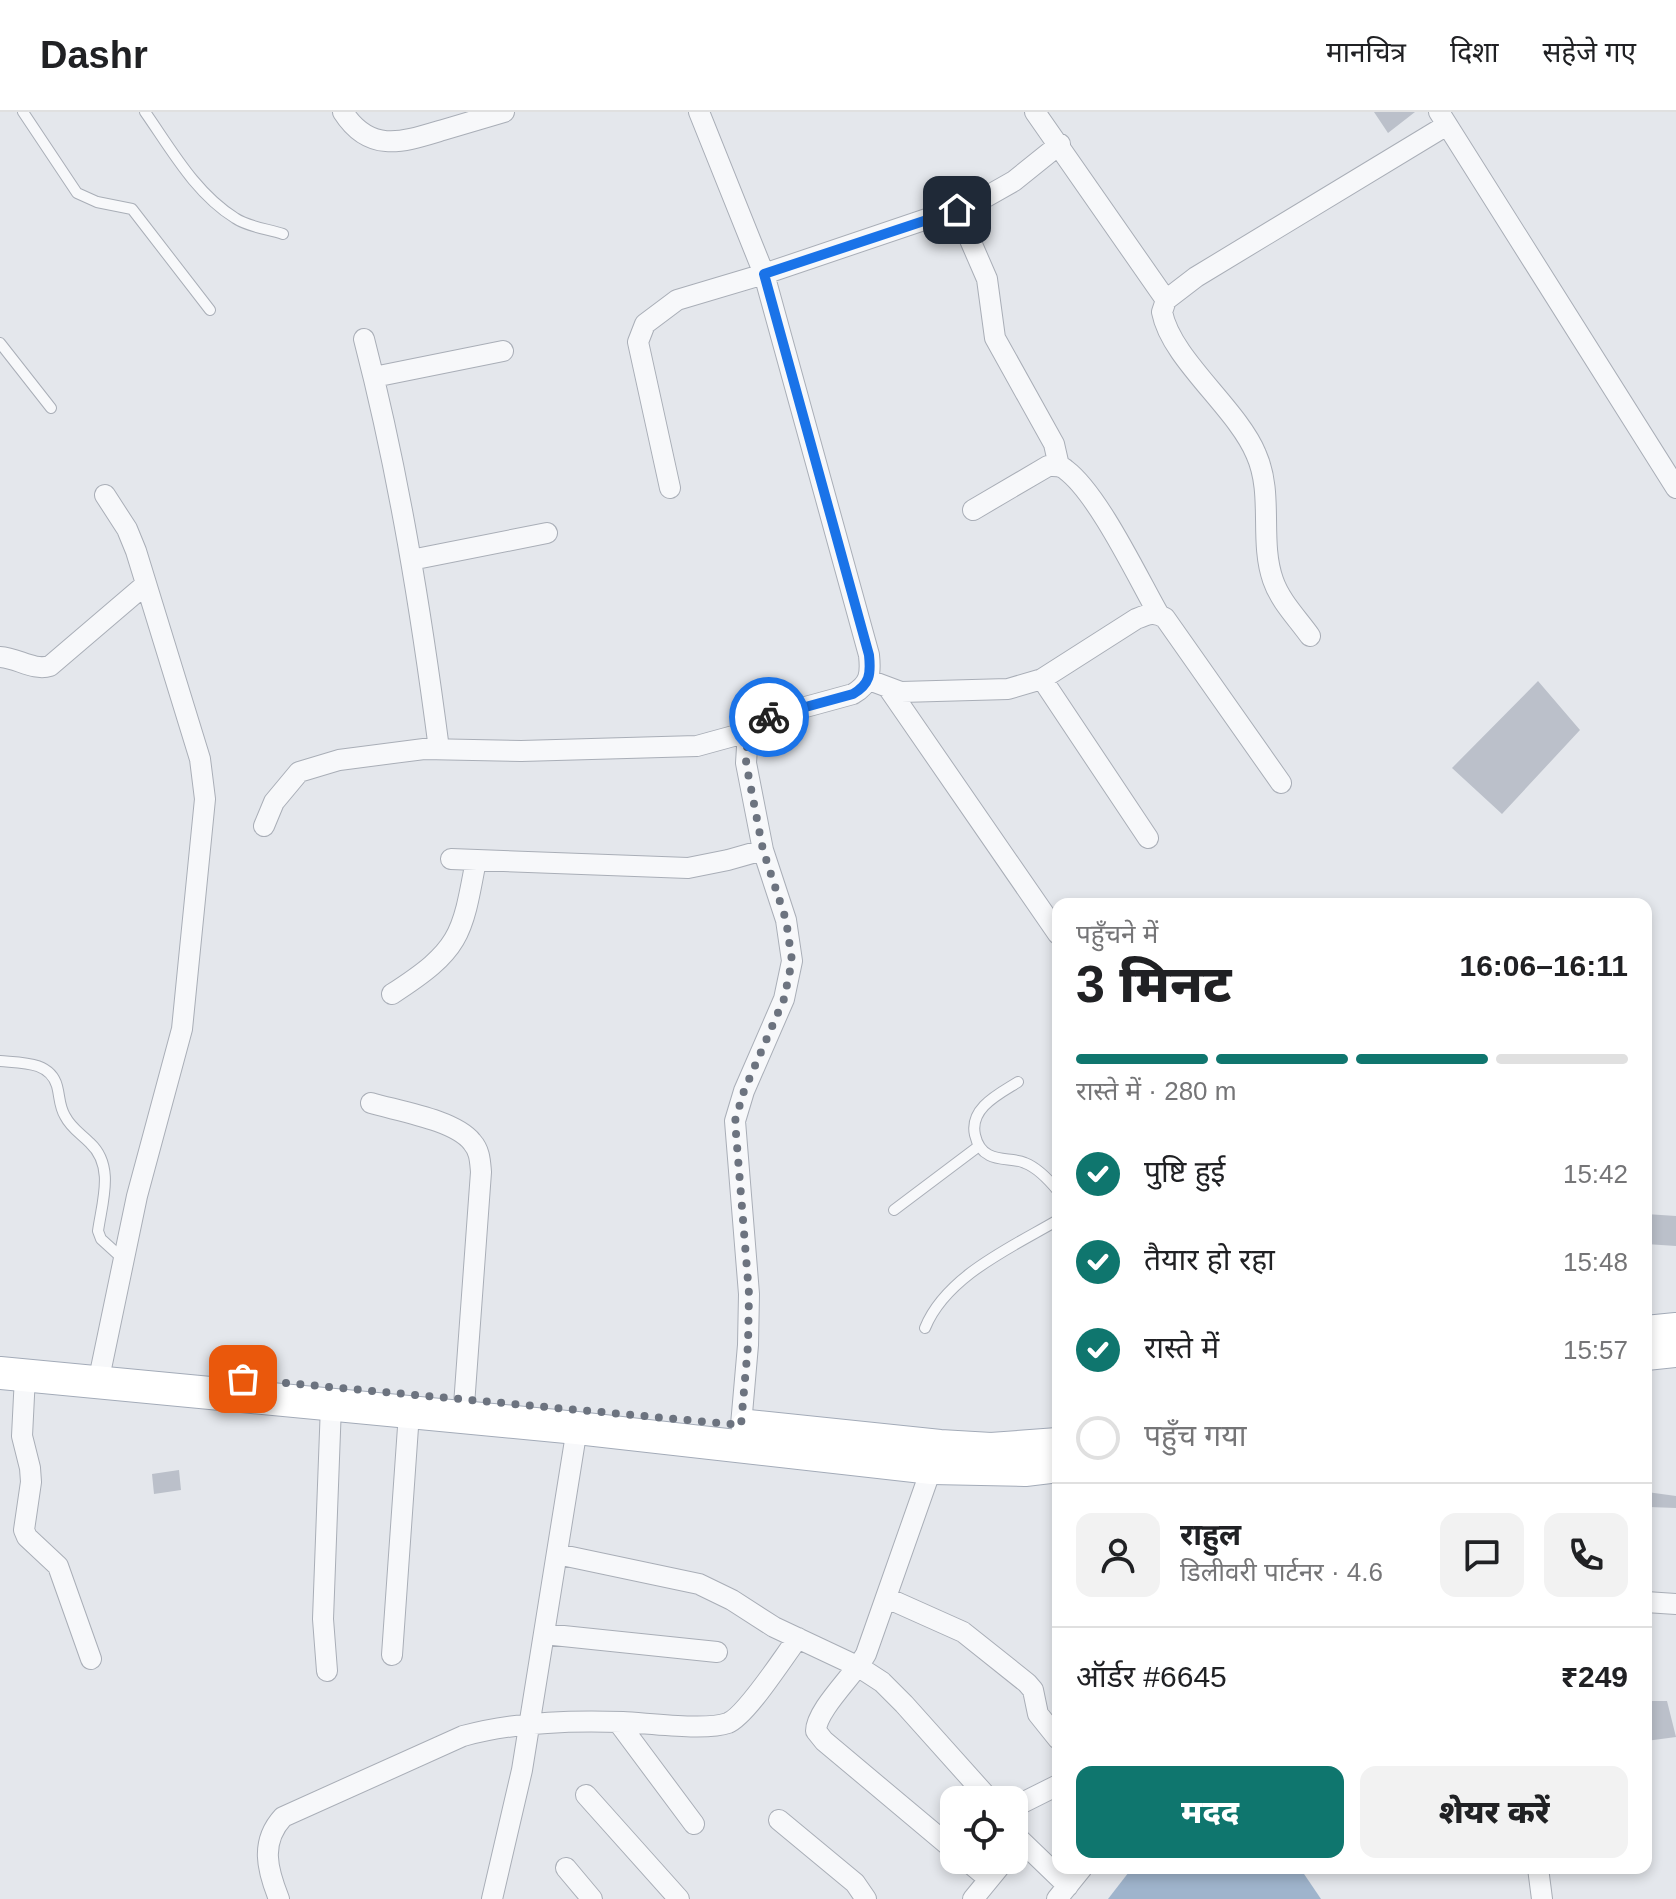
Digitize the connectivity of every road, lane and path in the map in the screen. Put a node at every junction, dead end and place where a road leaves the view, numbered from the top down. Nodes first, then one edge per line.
1 (23, 112) edge
2 (145, 112) edge
3 (343, 112) edge
4 (504, 112) edge
5 (699, 112) edge
6 (1035, 112) edge
7 (1443, 119) edge
8 (1060, 144) junction
9 (957, 210) junction
10 (283, 234) dead end
11 (764, 274) junction
12 (1166, 300) junction
13 (210, 310) dead end
14 (364, 339) dead end
15 (0, 343) edge
16 (503, 351) dead end
17 (374, 377) junction
18 (51, 408) dead end
19 (1059, 466) junction
20 (670, 488) dead end
21 (1676, 488) edge
22 (105, 495) dead end
23 (973, 510) dead end
24 (547, 533) dead end
25 (411, 560) junction
26 (146, 584) junction
27 (1158, 613) junction
28 (1310, 636) dead end
29 (0, 657) edge
30 (1042, 679) junction
31 (869, 680) junction
32 (889, 689) junction
33 (748, 732) junction
34 (439, 749) junction
35 (1281, 783) dead end
36 (264, 826) dead end
37 (1148, 838) dead end
38 (763, 850) junction
39 (451, 859) dead end
40 (476, 860) junction
41 (1052, 925) edge
42 (392, 994) dead end
43 (0, 1061) edge
44 (1018, 1082) dead end
45 (371, 1103) dead end
46 (979, 1146) junction
47 (1052, 1185) edge
48 (894, 1210) dead end
49 (1052, 1224) edge
50 (123, 1259) junction
51 (925, 1328) dead end
52 (1676, 1329) edge
53 (1652, 1331) edge
54 (1676, 1351) edge
55 (1652, 1353) edge
56 (8, 1369) edge
57 (100, 1375) junction
58 (331, 1405) junction
59 (464, 1408) junction
60 (409, 1413) junction
61 (741, 1425) junction
62 (577, 1428) junction
63 (1052, 1444) edge
64 (936, 1457) junction
65 (1052, 1467) edge
66 (557, 1554) junction
67 (887, 1598) junction
68 (1652, 1602) edge
69 (1676, 1604) edge
70 (544, 1634) junction
71 (798, 1638) junction
72 (717, 1652) dead end
73 (392, 1655) dead end
74 (91, 1659) dead end
75 (859, 1667) junction
76 (327, 1671) dead end
77 (618, 1722) junction
78 (529, 1724) junction
79 (1052, 1732) edge
80 (977, 1786) edge
81 (1052, 1788) edge
82 (586, 1795) dead end
83 (1028, 1800) edge
84 (779, 1820) dead end
85 (694, 1824) dead end
86 (940, 1838) edge
87 (1028, 1851) edge
88 (566, 1868) dead end
89 (983, 1874) edge
90 (993, 1874) edge
91 (1077, 1874) edge
92 (1539, 1874) edge
93 (989, 1879) junction
94 (1062, 1892) edge
95 (279, 1899) edge
96 (492, 1899) edge
97 (592, 1899) edge
98 (679, 1899) edge
99 (866, 1899) edge
100 (973, 1899) edge
101 (1542, 1899) edge

1 - 13 lane
2 - 10 lane
3 - 4 street
5 - 11 street
6 - 8 street
7 - 12 street
7 - 21 street
8 - 9 street
8 - 12 street
9 - 11 street
9 - 19 street
11 - 20 street
11 - 31 street
12 - 28 street
14 - 17 street
15 - 18 lane
16 - 17 street
17 - 25 street
19 - 23 street
19 - 27 street
22 - 26 street
24 - 25 street
25 - 34 street
26 - 29 street
26 - 50 street
27 - 30 street
27 - 35 street
30 - 32 street
30 - 37 street
31 - 32 street
31 - 33 street
32 - 41 street
33 - 34 street
33 - 38 street
34 - 36 street
38 - 40 street
38 - 61 street
39 - 40 street
40 - 42 street
43 - 50 lane
44 - 46 lane
45 - 59 street
46 - 47 lane
46 - 48 lane
49 - 51 lane
50 - 57 street
52 - 53 main road
54 - 55 main road
56 - 57 main road
56 - 74 street
57 - 58 main road
57 - 59 main road
58 - 60 main road
58 - 76 street
59 - 60 main road
59 - 61 main road
59 - 62 main road
60 - 73 street
61 - 64 main road
62 - 64 main road
62 - 66 street
63 - 64 main road
64 - 65 main road
64 - 67 street
66 - 70 street
66 - 71 street
67 - 75 street
67 - 79 street
68 - 69 street
70 - 72 street
70 - 78 street
71 - 75 street
71 - 77 street
75 - 80 street
75 - 86 street
77 - 78 street
77 - 85 street
78 - 95 street
78 - 96 street
81 - 83 street
82 - 98 street
84 - 99 street
87 - 94 street
88 - 97 street
89 - 93 street
90 - 93 street
91 - 94 street
92 - 101 street
93 - 100 street

